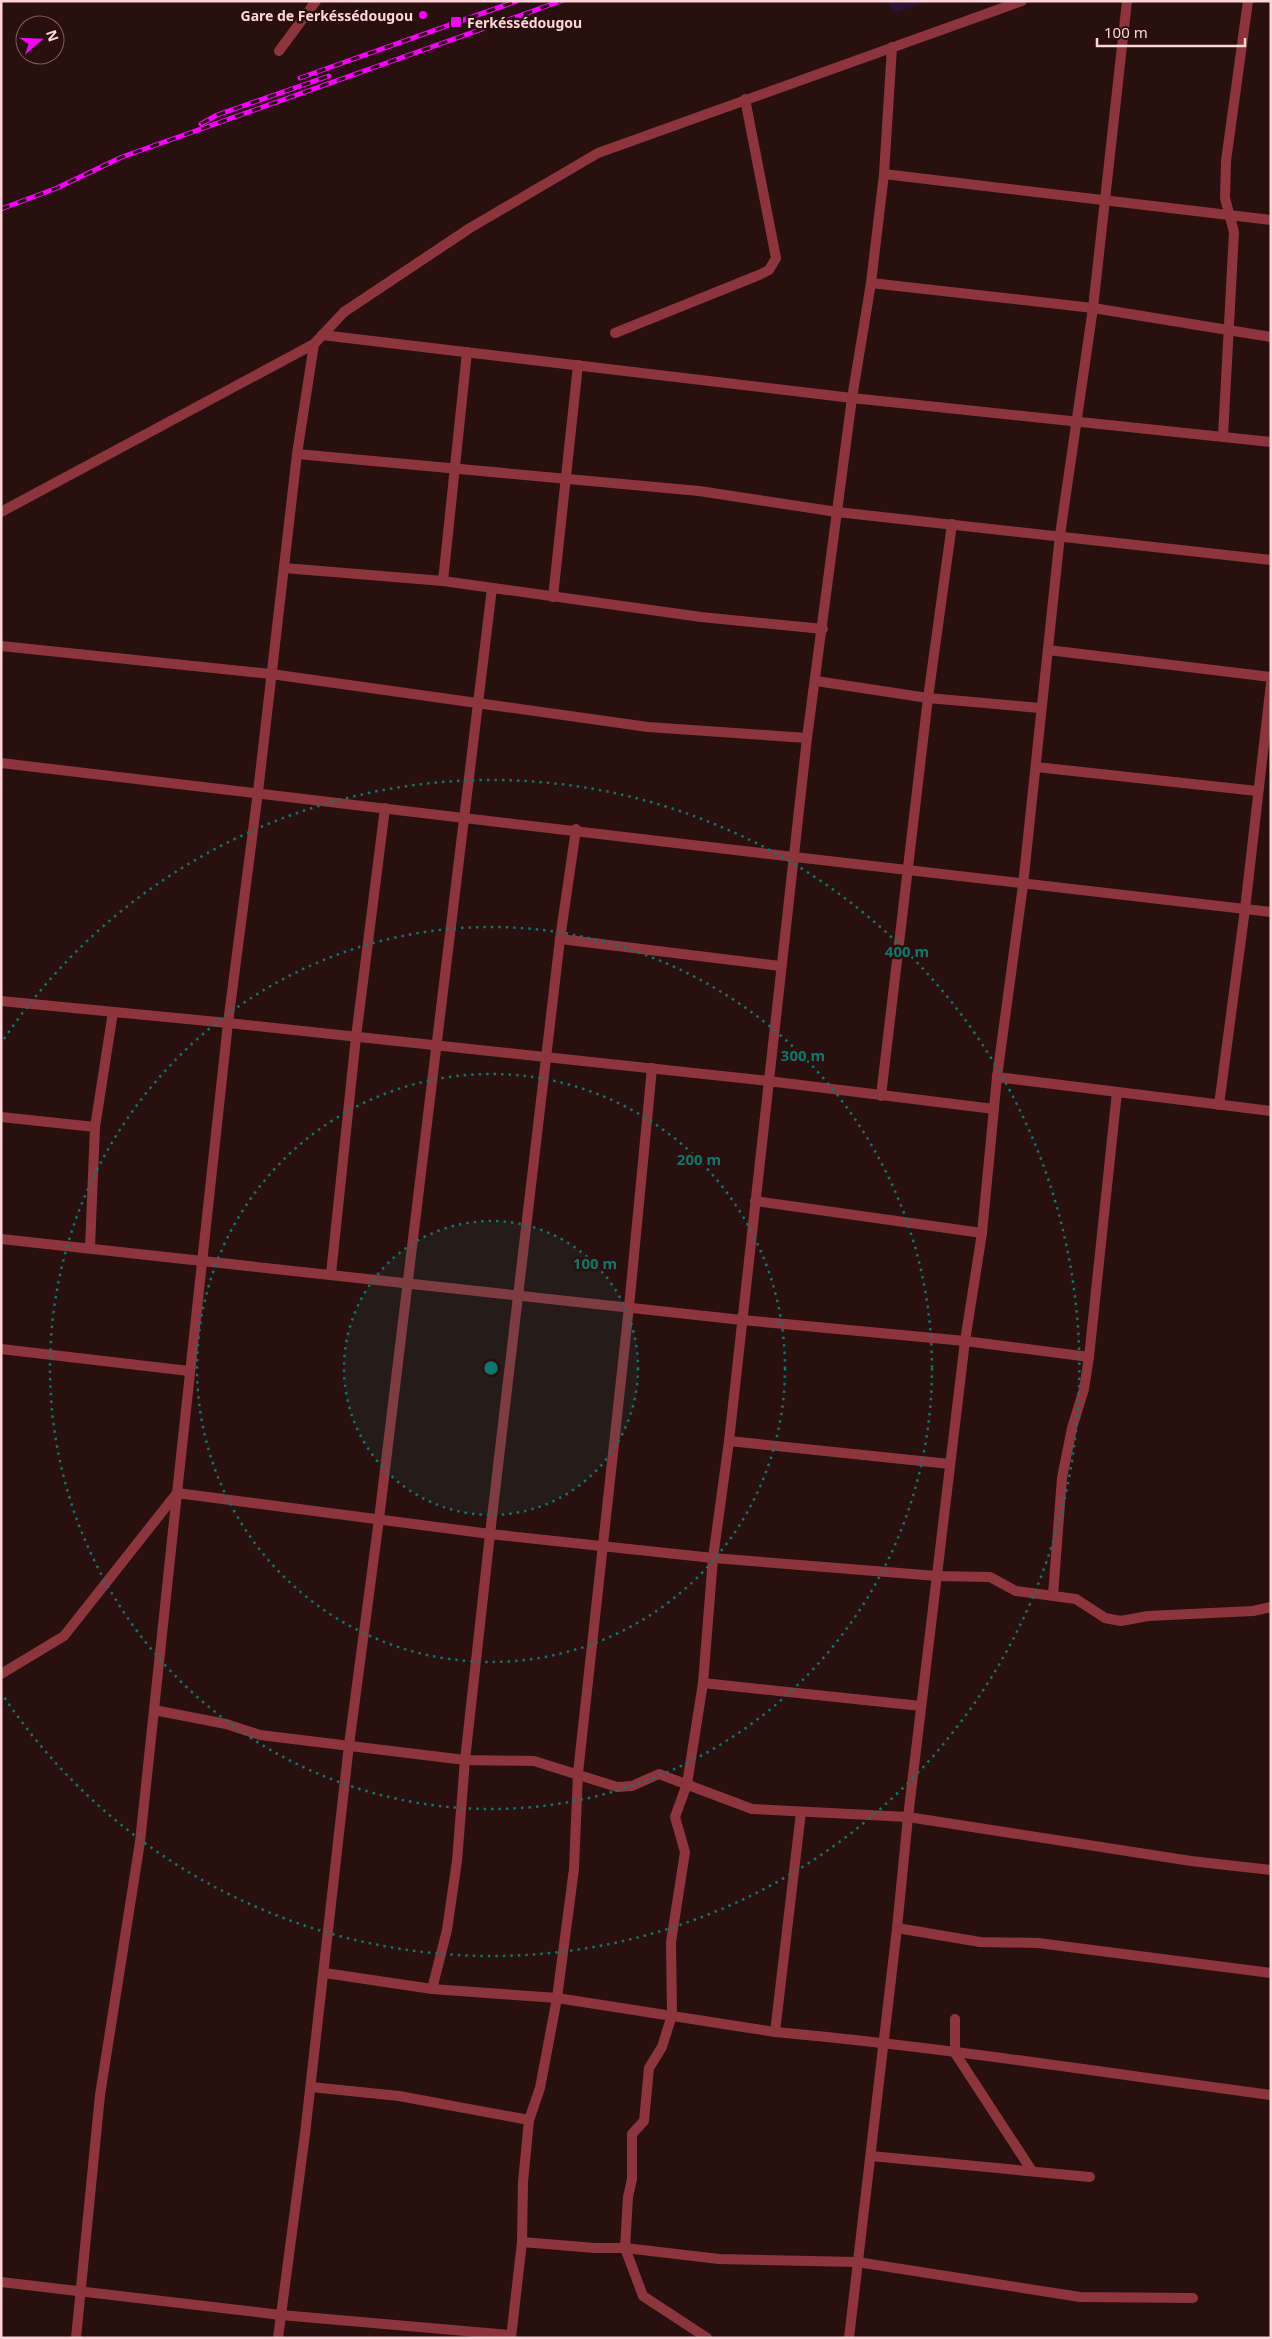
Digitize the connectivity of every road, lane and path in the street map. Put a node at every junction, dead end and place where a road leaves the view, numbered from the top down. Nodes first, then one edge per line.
1 (316, 1) edge
2 (1022, 1) edge
3 (1127, 1) edge
4 (1248, 1) edge
5 (892, 47) junction
6 (279, 51) dead end
7 (745, 99) junction
8 (884, 174) junction
9 (1106, 201) junction
10 (1228, 216) junction
11 (1271, 220) edge
12 (871, 283) junction
13 (1093, 308) junction
14 (1229, 329) junction
15 (615, 333) dead end
16 (322, 335) junction
17 (1271, 337) edge
18 (314, 344) junction
19 (467, 352) junction
20 (578, 365) junction
21 (852, 398) junction
22 (1076, 421) junction
23 (1223, 436) junction
24 (1271, 442) edge
25 (297, 454) junction
26 (455, 469) junction
27 (567, 479) junction
28 (1, 512) edge
29 (837, 512) junction
30 (952, 524) junction
31 (1060, 535) junction
32 (1271, 560) edge
33 (284, 568) junction
34 (443, 581) junction
35 (492, 588) junction
36 (553, 597) junction
37 (823, 629) junction
38 (1, 646) edge
39 (1048, 650) junction
40 (271, 674) junction
41 (1271, 677) edge
42 (816, 681) junction
43 (1271, 683) edge
44 (928, 698) junction
45 (477, 702) junction
46 (1040, 708) junction
47 (1268, 737) edge
48 (808, 738) junction
49 (1, 763) edge
50 (1036, 767) junction
51 (1257, 791) junction
52 (258, 792) junction
53 (385, 808) junction
54 (465, 818) junction
55 (576, 829) junction
56 (795, 856) junction
57 (908, 871) junction
58 (1023, 885) junction
59 (1245, 909) junction
60 (1271, 912) edge
61 (560, 939) junction
62 (780, 966) junction
63 (1, 1002) edge
64 (113, 1012) junction
65 (228, 1023) junction
66 (356, 1037) junction
67 (438, 1046) junction
68 (548, 1057) junction
69 (652, 1068) junction
70 (997, 1077) junction
71 (768, 1081) junction
72 (1117, 1092) junction
73 (881, 1096) junction
74 (1219, 1104) junction
75 (994, 1109) junction
76 (1271, 1111) edge
77 (1, 1116) edge
78 (95, 1127) junction
79 (755, 1201) junction
80 (982, 1233) junction
81 (1, 1238) edge
82 (90, 1248) junction
83 (201, 1259) junction
84 (331, 1274) junction
85 (409, 1282) junction
86 (518, 1294) junction
87 (630, 1307) junction
88 (742, 1320) junction
89 (965, 1341) junction
90 (1, 1348) edge
91 (1089, 1357) junction
92 (189, 1371) junction
93 (728, 1441) junction
94 (950, 1464) junction
95 (177, 1492) junction
96 (379, 1519) junction
97 (490, 1534) junction
98 (601, 1545) junction
99 (713, 1558) junction
100 (937, 1576) junction
101 (1053, 1594) junction
102 (1271, 1607) edge
103 (1, 1674) edge
104 (703, 1683) junction
105 (921, 1706) junction
106 (154, 1710) junction
107 (349, 1745) junction
108 (465, 1760) junction
109 (578, 1774) junction
110 (687, 1784) junction
111 (801, 1812) junction
112 (908, 1817) junction
113 (1271, 1870) edge
114 (897, 1928) junction
115 (325, 1973) junction
116 (1271, 1973) edge
117 (432, 1989) junction
118 (557, 1998) junction
119 (672, 2015) junction
120 (955, 2019) dead end
121 (775, 2032) junction
122 (883, 2041) junction
123 (956, 2053) junction
124 (311, 2087) junction
125 (1271, 2095) edge
126 (529, 2120) junction
127 (870, 2156) junction
128 (1032, 2171) junction
129 (1090, 2176) dead end
130 (522, 2242) junction
131 (625, 2248) junction
132 (857, 2262) junction
133 (1, 2282) edge
134 (80, 2292) junction
135 (1193, 2298) dead end
136 (280, 2316) junction
137 (511, 2336) edge
138 (76, 2338) edge
139 (278, 2338) edge
140 (708, 2338) edge
141 (849, 2338) edge

1 - 6 street
2 - 5 street
3 - 9 street
4 - 10 street
5 - 7 street
5 - 8 street
7 - 15 street
7 - 16 street
8 - 9 street
8 - 12 street
9 - 10 street
9 - 13 street
10 - 11 street
10 - 14 street
12 - 13 street
12 - 21 street
13 - 14 street
13 - 22 street
14 - 17 street
14 - 23 street
16 - 18 street
16 - 19 street
18 - 25 street
18 - 28 street
19 - 20 street
19 - 26 street
20 - 21 street
20 - 27 street
21 - 22 street
21 - 29 street
22 - 23 street
22 - 31 street
23 - 24 street
25 - 26 street
25 - 33 street
26 - 27 street
26 - 34 street
27 - 29 street
27 - 36 street
29 - 30 street
29 - 37 street
30 - 31 street
30 - 44 street
31 - 32 street
31 - 39 street
33 - 34 street
33 - 40 street
34 - 35 street
35 - 36 street
35 - 45 street
36 - 37 street
37 - 42 street
38 - 40 street
39 - 41 street
39 - 46 street
40 - 45 street
40 - 52 street
42 - 44 street
42 - 48 street
43 - 47 street
44 - 46 street
44 - 57 street
45 - 48 street
45 - 54 street
46 - 50 street
47 - 51 street
48 - 56 street
49 - 52 street
50 - 51 street
50 - 58 street
51 - 59 street
52 - 53 street
52 - 65 street
53 - 54 street
53 - 66 street
54 - 55 street
54 - 67 street
55 - 56 street
55 - 61 street
56 - 57 street
56 - 62 street
57 - 58 street
57 - 73 street
58 - 59 street
58 - 70 street
59 - 60 street
59 - 74 street
61 - 62 street
61 - 68 street
62 - 71 street
63 - 64 street
64 - 65 street
64 - 78 street
65 - 66 street
65 - 83 street
66 - 67 street
66 - 84 street
67 - 68 street
67 - 85 street
68 - 69 street
68 - 86 street
69 - 71 street
69 - 87 street
70 - 72 street
70 - 75 street
71 - 73 street
71 - 79 street
72 - 74 street
72 - 91 street
73 - 75 street
74 - 76 street
75 - 80 street
77 - 78 street
78 - 82 street
79 - 80 street
79 - 88 street
80 - 89 street
81 - 82 street
82 - 83 street
83 - 84 street
83 - 92 street
84 - 85 street
85 - 86 street
85 - 96 street
86 - 87 street
86 - 97 street
87 - 88 street
87 - 98 street
88 - 89 street
88 - 93 street
89 - 91 street
89 - 94 street
90 - 92 street
91 - 101 street
92 - 95 street
93 - 94 street
93 - 99 street
94 - 100 street
95 - 96 street
95 - 103 street
95 - 106 street
96 - 97 street
96 - 107 street
97 - 98 street
97 - 108 street
98 - 99 street
98 - 109 street
99 - 100 street
99 - 104 street
100 - 101 street
100 - 105 street
101 - 102 street
104 - 105 street
104 - 110 street
105 - 112 street
106 - 107 street
106 - 134 street
107 - 108 street
107 - 115 street
108 - 109 street
108 - 117 street
109 - 110 street
109 - 118 street
110 - 111 street
110 - 119 street
111 - 112 street
111 - 121 street
112 - 113 street
112 - 114 street
114 - 116 street
114 - 122 street
115 - 117 street
115 - 124 street
117 - 118 street
118 - 119 street
118 - 126 street
119 - 121 street
119 - 131 street
120 - 123 street
121 - 122 street
122 - 123 street
122 - 127 street
123 - 125 street
123 - 128 street
124 - 126 street
124 - 136 street
126 - 130 street
127 - 128 street
127 - 132 street
128 - 129 street
130 - 131 street
130 - 137 street
131 - 132 street
131 - 140 street
132 - 135 street
132 - 141 street
133 - 134 street
134 - 136 street
134 - 138 street
136 - 137 street
136 - 139 street

